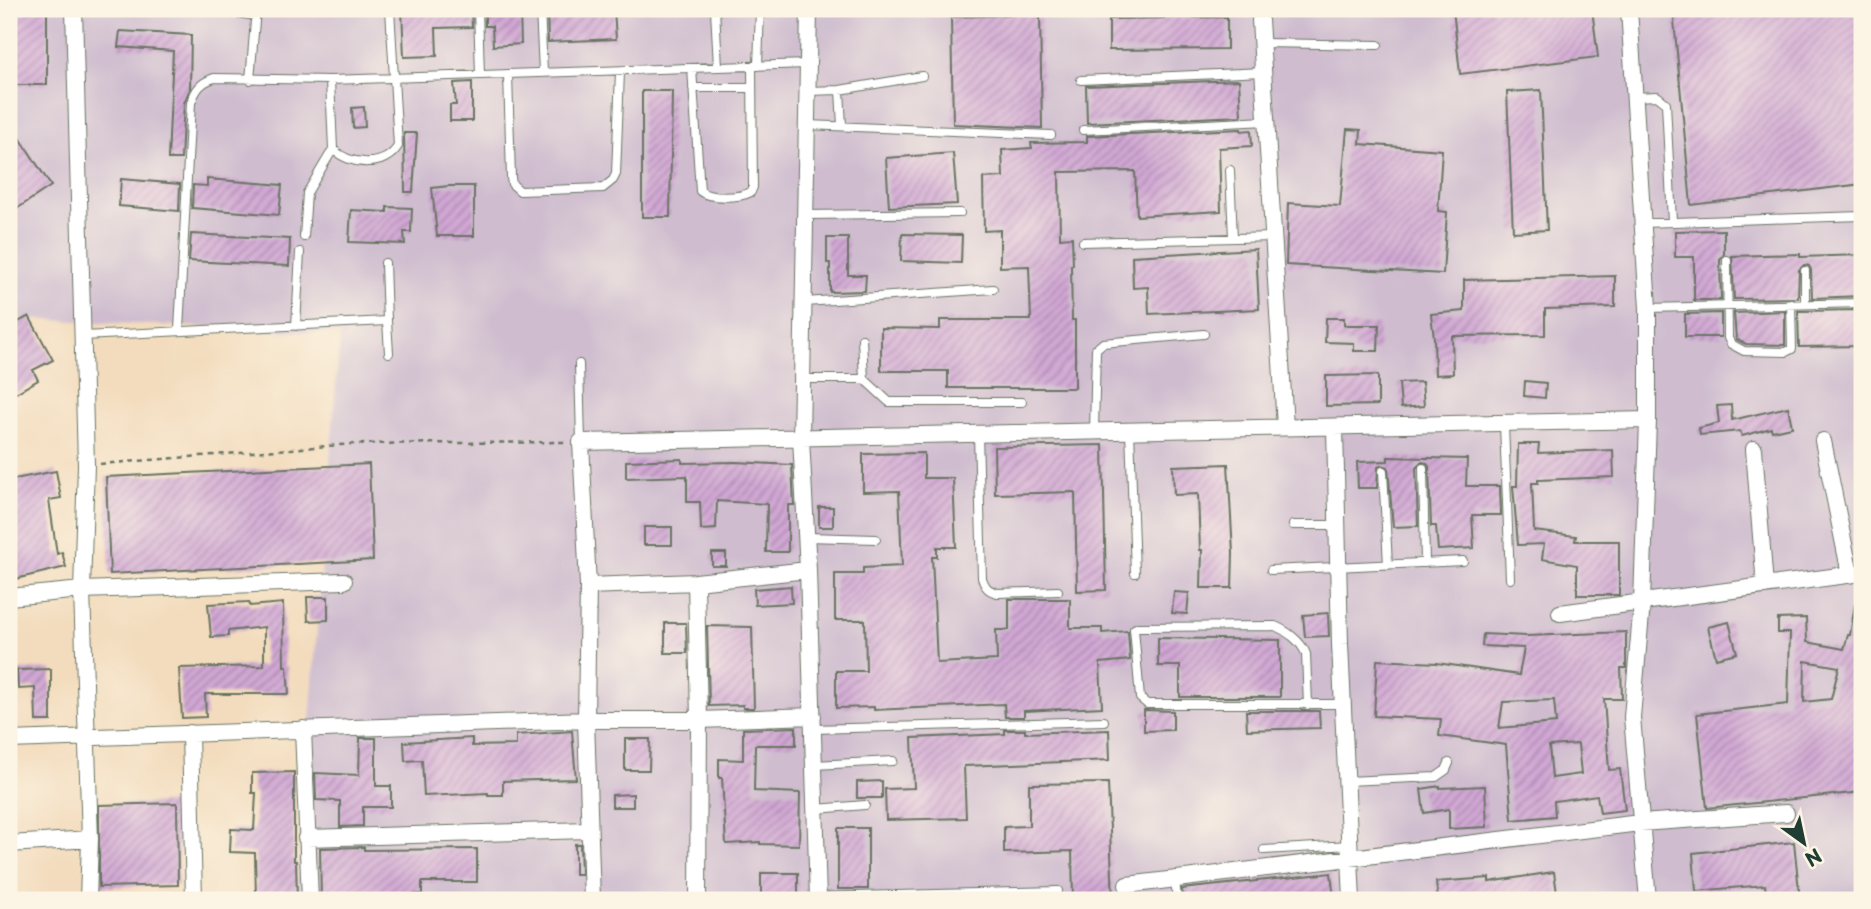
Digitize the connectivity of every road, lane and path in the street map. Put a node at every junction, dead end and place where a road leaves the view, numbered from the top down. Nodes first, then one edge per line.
1 (74, 9) edge
2 (211, 9) edge
3 (390, 9) edge
4 (478, 9) edge
5 (540, 9) edge
6 (715, 9) edge
7 (760, 9) edge
8 (809, 9) edge
9 (1629, 9) edge
10 (256, 12) edge
11 (1261, 15) edge
12 (1262, 43) junction
13 (1378, 46) dead end
14 (808, 64) junction
15 (755, 66) junction
16 (718, 67) junction
17 (692, 68) junction
18 (543, 72) junction
19 (620, 72) junction
20 (1264, 72) junction
21 (508, 74) junction
22 (481, 75) junction
23 (922, 76) dead end
24 (396, 78) junction
25 (1081, 79) dead end
26 (250, 80) junction
27 (330, 80) junction
28 (693, 88) junction
29 (752, 88) junction
30 (839, 90) junction
31 (808, 91) junction
32 (1634, 97) junction
33 (1267, 121) junction
34 (807, 125) junction
35 (842, 127) junction
36 (1083, 130) dead end
37 (1051, 135) dead end
38 (334, 149) junction
39 (1230, 170) dead end
40 (960, 213) dead end
41 (807, 215) junction
42 (1862, 216) edge
43 (1672, 222) junction
44 (1643, 223) junction
45 (304, 237) dead end
46 (1274, 237) junction
47 (1233, 238) junction
48 (1083, 242) dead end
49 (300, 252) dead end
50 (1727, 260) dead end
51 (385, 263) dead end
52 (1805, 271) dead end
53 (993, 289) dead end
54 (805, 302) junction
55 (1862, 303) edge
56 (1791, 304) junction
57 (1805, 304) junction
58 (1727, 306) junction
59 (1648, 308) junction
60 (387, 321) junction
61 (296, 326) junction
62 (179, 330) junction
63 (1204, 334) dead end
64 (83, 336) junction
65 (862, 339) dead end
66 (388, 353) dead end
67 (579, 363) dead end
68 (803, 379) junction
69 (864, 379) junction
70 (1022, 402) dead end
71 (1648, 420) junction
72 (1504, 425) junction
73 (1285, 427) junction
74 (1335, 428) junction
75 (1130, 430) junction
76 (1094, 431) junction
77 (978, 434) junction
78 (801, 438) junction
79 (1823, 441) dead end
80 (581, 442) junction
81 (1754, 449) dead end
82 (86, 465) junction
83 (1423, 468) dead end
84 (1383, 471) dead end
85 (1293, 525) dead end
86 (1338, 525) junction
87 (807, 537) junction
88 (876, 539) dead end
89 (1463, 561) dead end
90 (1425, 563) junction
91 (1388, 565) junction
92 (1338, 568) junction
93 (808, 570) junction
94 (1271, 570) dead end
95 (1135, 573) dead end
96 (1856, 573) edge
97 (1510, 579) dead end
98 (344, 581) dead end
99 (696, 582) junction
100 (588, 586) junction
101 (1765, 586) junction
102 (82, 590) junction
103 (1058, 591) dead end
104 (9, 597) edge
105 (1642, 603) junction
106 (1560, 613) dead end
107 (1343, 704) junction
108 (1308, 705) junction
109 (586, 720) junction
110 (699, 720) junction
111 (1104, 721) dead end
112 (813, 722) junction
113 (303, 729) junction
114 (190, 733) junction
115 (87, 737) junction
116 (9, 740) edge
117 (893, 761) dead end
118 (1448, 763) dead end
119 (814, 765) junction
120 (1347, 781) junction
121 (865, 806) dead end
122 (816, 809) junction
123 (1786, 813) dead end
124 (1640, 823) junction
125 (589, 830) junction
126 (306, 838) junction
127 (90, 839) junction
128 (9, 844) edge
129 (1264, 850) dead end
130 (1350, 852) junction
131 (1175, 880) junction
132 (1127, 885) dead end
133 (1058, 891) dead end
134 (818, 899) edge
135 (88, 900) edge
136 (194, 900) edge
137 (310, 900) edge
138 (592, 900) edge
139 (698, 900) edge
140 (1177, 900) edge
141 (1352, 900) edge
142 (1648, 900) edge

1 - 64 street
2 - 10 lane
3 - 24 lane
4 - 22 lane
5 - 18 lane
6 - 16 lane
7 - 15 lane
8 - 14 street
9 - 32 street
10 - 26 lane
11 - 12 street
12 - 13 lane
12 - 20 street
14 - 15 lane
14 - 31 street
15 - 16 lane
15 - 29 lane
16 - 17 lane
17 - 19 lane
17 - 28 lane
18 - 19 lane
18 - 21 lane
19 - 21 lane
20 - 25 lane
20 - 33 street
21 - 22 lane
22 - 24 lane
23 - 30 lane
24 - 27 lane
24 - 38 lane
26 - 27 lane
26 - 62 lane
27 - 38 lane
28 - 29 lane
28 - 29 lane
30 - 31 lane
30 - 35 lane
31 - 34 street
32 - 43 lane
32 - 44 street
33 - 36 lane
33 - 46 street
34 - 35 lane
34 - 41 street
35 - 37 lane
38 - 45 lane
39 - 47 lane
40 - 41 lane
41 - 54 street
42 - 43 lane
43 - 44 lane
44 - 59 street
46 - 47 lane
46 - 73 street
47 - 48 lane
49 - 61 lane
50 - 58 lane
51 - 60 lane
52 - 57 lane
53 - 54 lane
54 - 68 street
55 - 57 lane
56 - 57 lane
56 - 58 lane
56 - 58 lane
58 - 59 lane
59 - 71 street
60 - 61 lane
60 - 66 lane
61 - 62 lane
62 - 64 lane
63 - 76 lane
64 - 82 street
65 - 69 lane
67 - 80 lane
68 - 69 lane
68 - 78 street
69 - 70 lane
71 - 72 street
71 - 105 street
72 - 74 street
72 - 97 lane
73 - 74 street
73 - 75 street
74 - 86 street
75 - 76 street
75 - 95 lane
76 - 77 street
77 - 78 street
77 - 103 lane
78 - 80 street
78 - 87 street
79 - 96 street
80 - 82 path
80 - 100 street
81 - 101 street
82 - 102 street
83 - 90 lane
84 - 91 lane
85 - 86 lane
86 - 92 street
87 - 88 lane
87 - 93 street
89 - 90 lane
90 - 91 lane
91 - 92 lane
92 - 94 lane
92 - 107 street
93 - 99 street
93 - 112 street
96 - 101 street
98 - 102 street
99 - 100 street
99 - 110 street
100 - 109 street
101 - 105 street
102 - 104 street
102 - 115 street
105 - 106 street
105 - 124 street
107 - 108 lane
107 - 120 street
108 - 108 lane
109 - 110 street
109 - 113 street
109 - 125 street
110 - 112 street
110 - 139 street
111 - 112 lane
112 - 119 street
113 - 114 street
113 - 126 street
114 - 115 street
114 - 136 street
115 - 116 street
115 - 127 street
117 - 119 lane
118 - 120 lane
119 - 122 street
120 - 130 street
121 - 122 lane
122 - 134 street
123 - 124 street
124 - 130 street
124 - 142 street
125 - 126 street
125 - 138 street
126 - 137 street
127 - 128 street
127 - 135 street
129 - 130 lane
130 - 131 street
130 - 141 street
131 - 132 street
131 - 140 lane
133 - 134 lane

